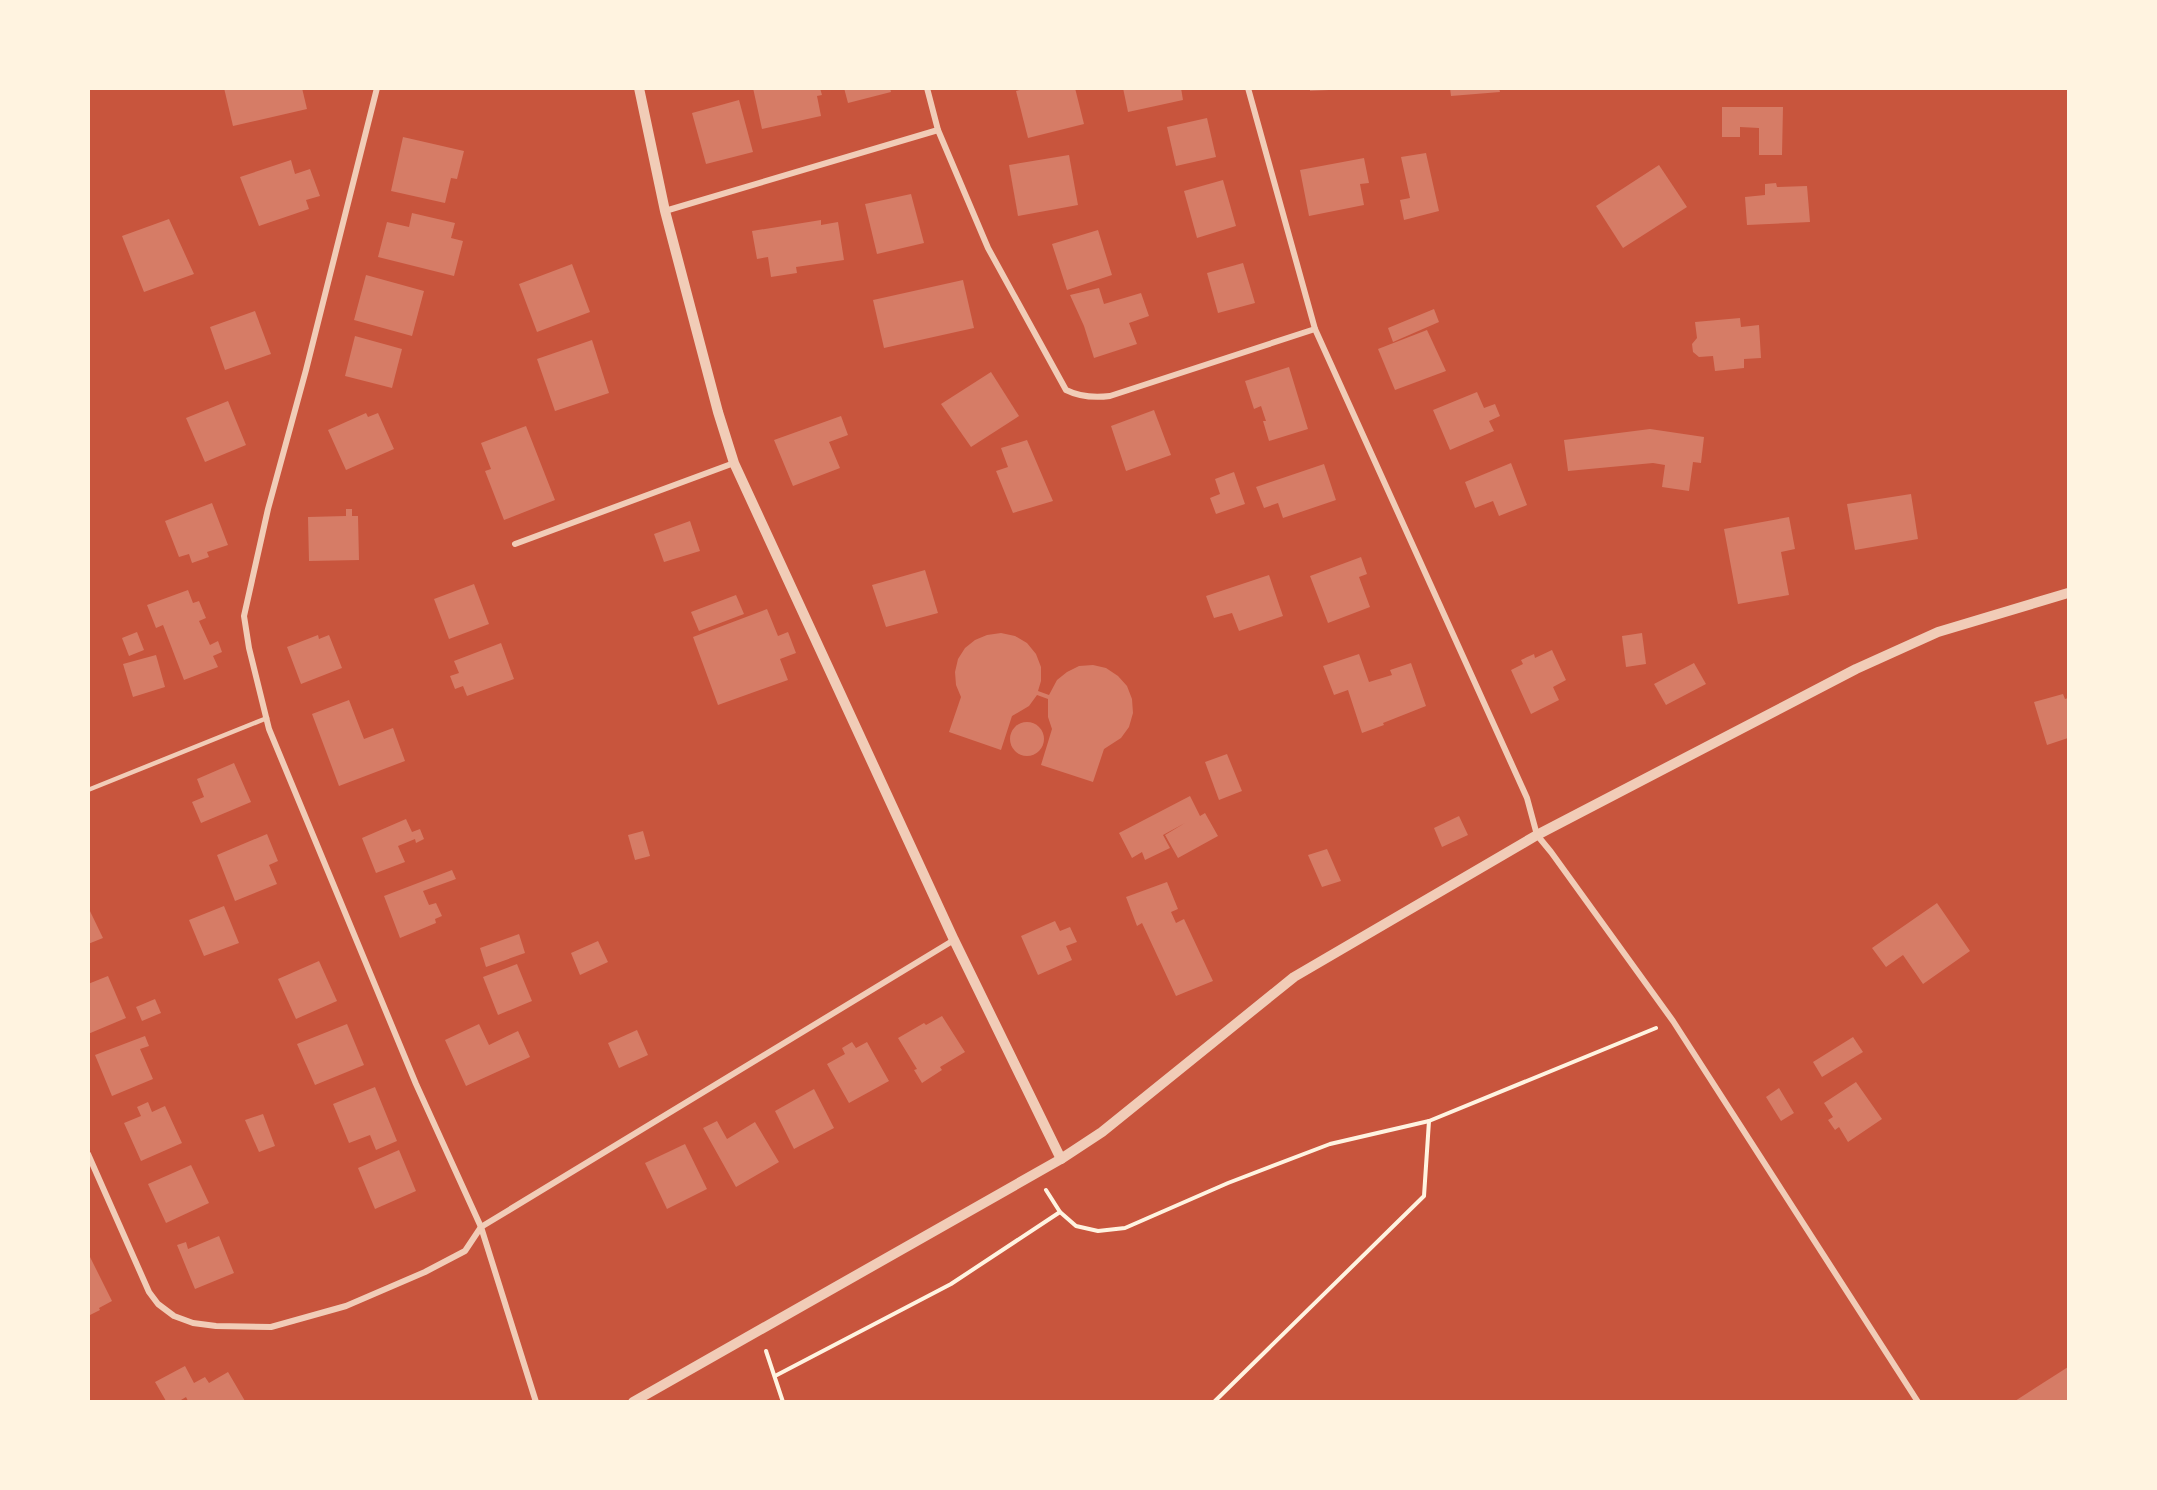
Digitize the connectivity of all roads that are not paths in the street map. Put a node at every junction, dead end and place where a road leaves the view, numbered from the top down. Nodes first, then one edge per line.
1 (377, 88) edge
2 (639, 88) edge
3 (927, 88) edge
4 (1248, 88) edge
5 (938, 130) junction
6 (664, 211) junction
7 (1315, 329) junction
8 (734, 463) junction
9 (515, 544) dead end
10 (2068, 593) edge
11 (267, 718) junction
12 (88, 790) edge
13 (1537, 835) junction
14 (954, 940) junction
15 (88, 1154) edge
16 (1061, 1159) junction
17 (481, 1227) junction
18 (536, 1401) edge
19 (633, 1401) edge
20 (1918, 1401) edge

1 - 11 street
2 - 6 street
3 - 5 street
4 - 7 street
5 - 6 street
5 - 7 street
6 - 8 street
7 - 13 street
8 - 9 street
8 - 14 street
10 - 13 street
11 - 12 lane
11 - 17 street
13 - 16 street
13 - 20 street
14 - 16 street
14 - 17 street
15 - 17 street
16 - 19 street
17 - 18 street

